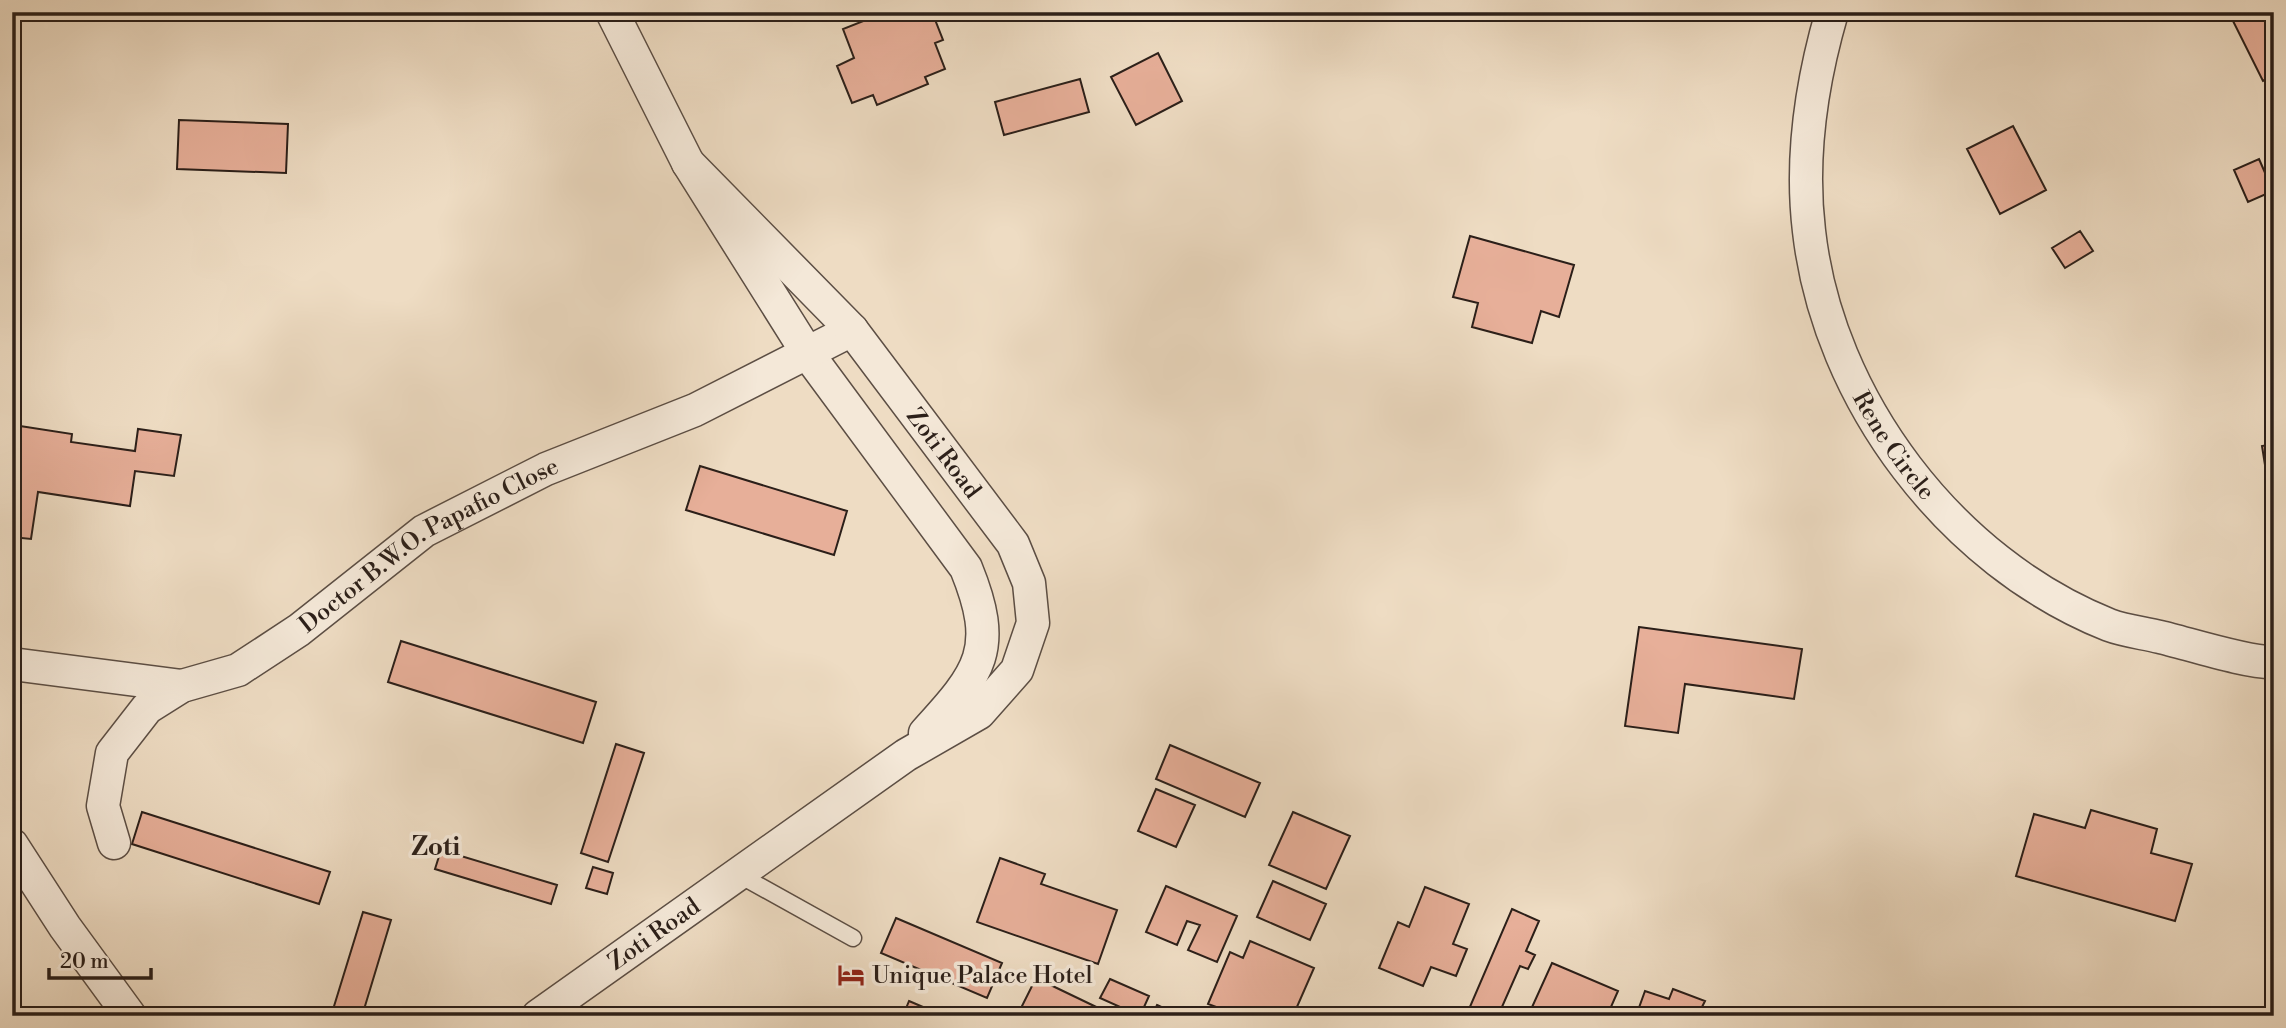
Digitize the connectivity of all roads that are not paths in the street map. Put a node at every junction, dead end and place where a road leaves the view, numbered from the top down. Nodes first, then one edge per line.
1 (612, 12) edge
2 (1832, 12) edge
3 (688, 163) junction
4 (852, 330) junction
5 (808, 354) junction
6 (2274, 662) edge
7 (12, 664) edge
8 (182, 686) junction
9 (906, 755) junction
10 (114, 843) dead end
11 (12, 845) edge
12 (736, 873) junction
13 (853, 938) dead end
14 (130, 1016) edge
15 (538, 1016) edge

1 - 3 street, Zoti Road
2 - 6 street, Rene Circle
3 - 4 street, Zoti Road
3 - 5 street, Zoti Road
4 - 5 street, Doctor B.W.O. Papafio Close
4 - 9 street, Zoti Road
5 - 8 street, Doctor B.W.O. Papafio Close
5 - 9 street, Zoti Road
7 - 8 street
8 - 10 street, Doctor B.W.O. Papafio Close
9 - 12 street, Zoti Road
11 - 14 street
12 - 13 lane
12 - 15 street, Zoti Road

